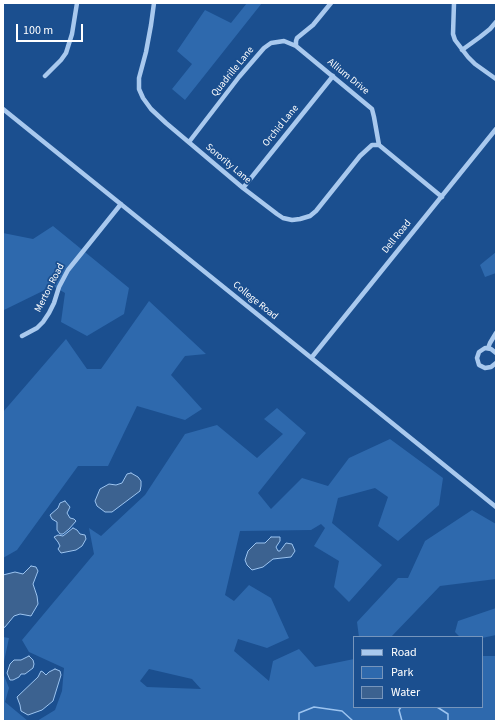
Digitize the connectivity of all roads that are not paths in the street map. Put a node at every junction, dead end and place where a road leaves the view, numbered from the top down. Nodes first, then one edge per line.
1 (77, 3) edge
2 (154, 3) edge
3 (331, 3) edge
4 (454, 3) edge
5 (496, 22) edge
6 (296, 46) junction
7 (462, 50) junction
8 (45, 76) dead end
9 (333, 76) junction
10 (496, 79) edge
11 (3, 109) edge
12 (496, 129) edge
13 (189, 142) junction
14 (379, 145) junction
15 (243, 188) junction
16 (442, 197) junction
17 (121, 204) junction
18 (496, 333) edge
19 (22, 336) dead end
20 (488, 348) junction
21 (496, 353) edge
22 (312, 357) junction
23 (496, 363) edge
24 (496, 507) edge

1 - 8 street
2 - 13 street, Sorority Lane
3 - 6 street
4 - 7 street
5 - 7 street
6 - 9 street, Allium Drive
6 - 13 street, Quadrille Lane
7 - 10 street
9 - 14 street, Allium Drive
9 - 15 street, Orchid Lane
11 - 17 street, College Road
12 - 16 street, Dell Road
13 - 15 street, Sorority Lane
14 - 15 street, Sorority Lane
14 - 16 street
16 - 22 street, Dell Road
17 - 19 street, Merton Road
17 - 22 street, College Road
18 - 20 street
20 - 21 street
20 - 23 street
22 - 24 street, College Road

